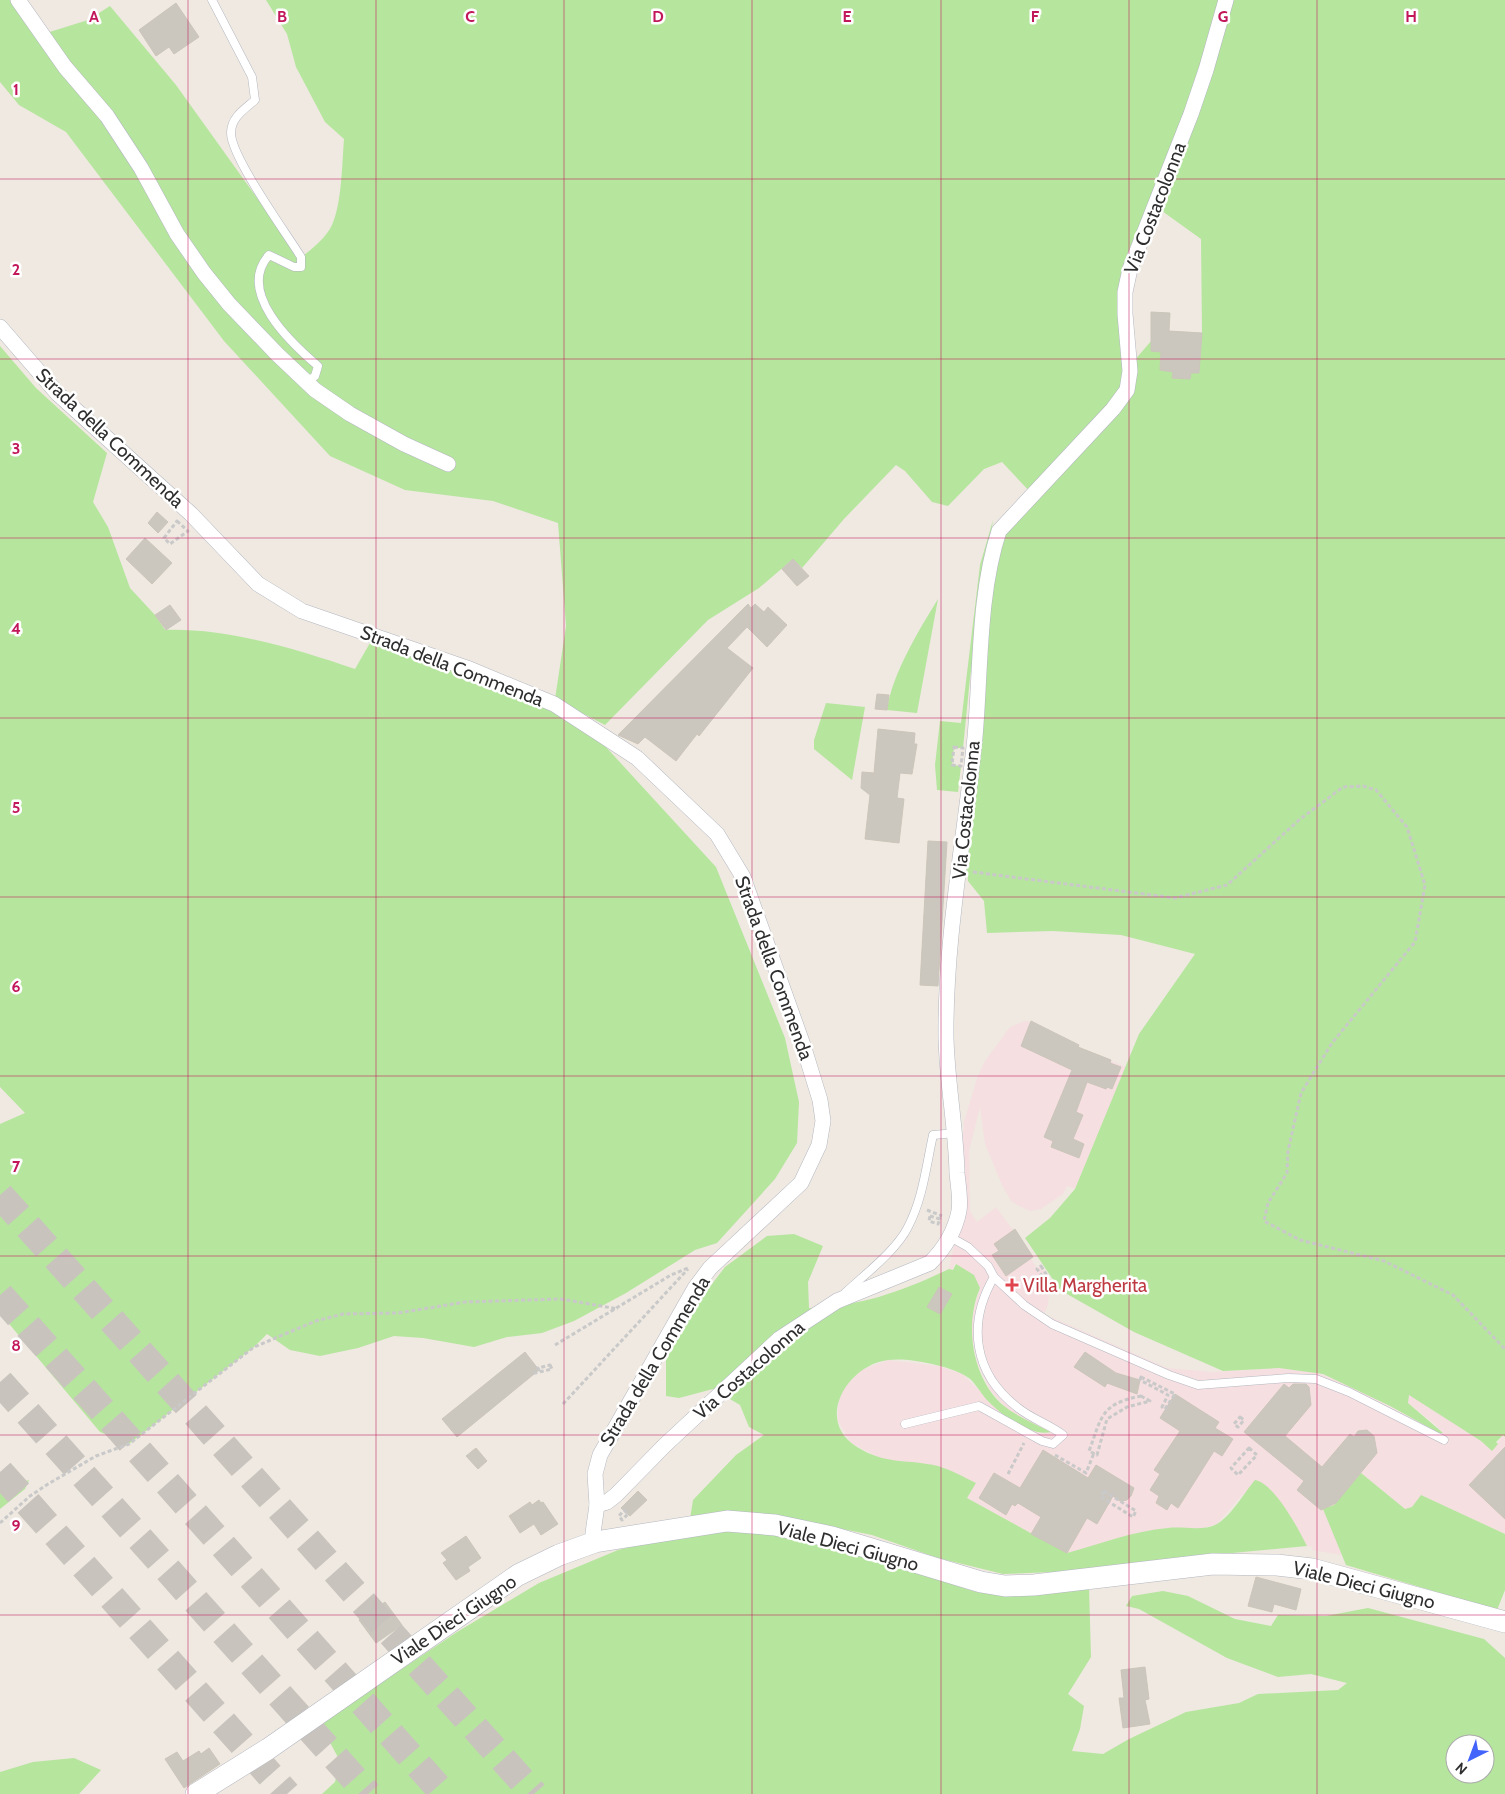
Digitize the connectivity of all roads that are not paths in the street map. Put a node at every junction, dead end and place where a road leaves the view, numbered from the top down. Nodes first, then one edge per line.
1 (18, 0) edge
2 (212, 0) edge
3 (1226, 0) edge
4 (0, 327) edge
5 (307, 382) junction
6 (448, 464) dead end
7 (956, 1133) junction
8 (950, 1237) junction
9 (994, 1276) junction
10 (837, 1301) junction
11 (905, 1424) dead end
12 (1444, 1440) dead end
13 (596, 1505) junction
14 (595, 1542) junction
15 (1505, 1622) edge
16 (196, 1794) edge

1 - 5 street
2 - 5 lane
3 - 7 street, Via Costacolonna
4 - 13 street, Strada della Commenda
5 - 6 street
7 - 8 street, Via Costacolonna
7 - 10 lane
8 - 9 lane
8 - 10 street, Via Costacolonna
9 - 11 lane
9 - 12 lane
10 - 13 street, Via Costacolonna
13 - 14 street, Strada della Commenda
14 - 15 main road, Viale Dieci Giugno
14 - 16 main road, Viale Dieci Giugno

